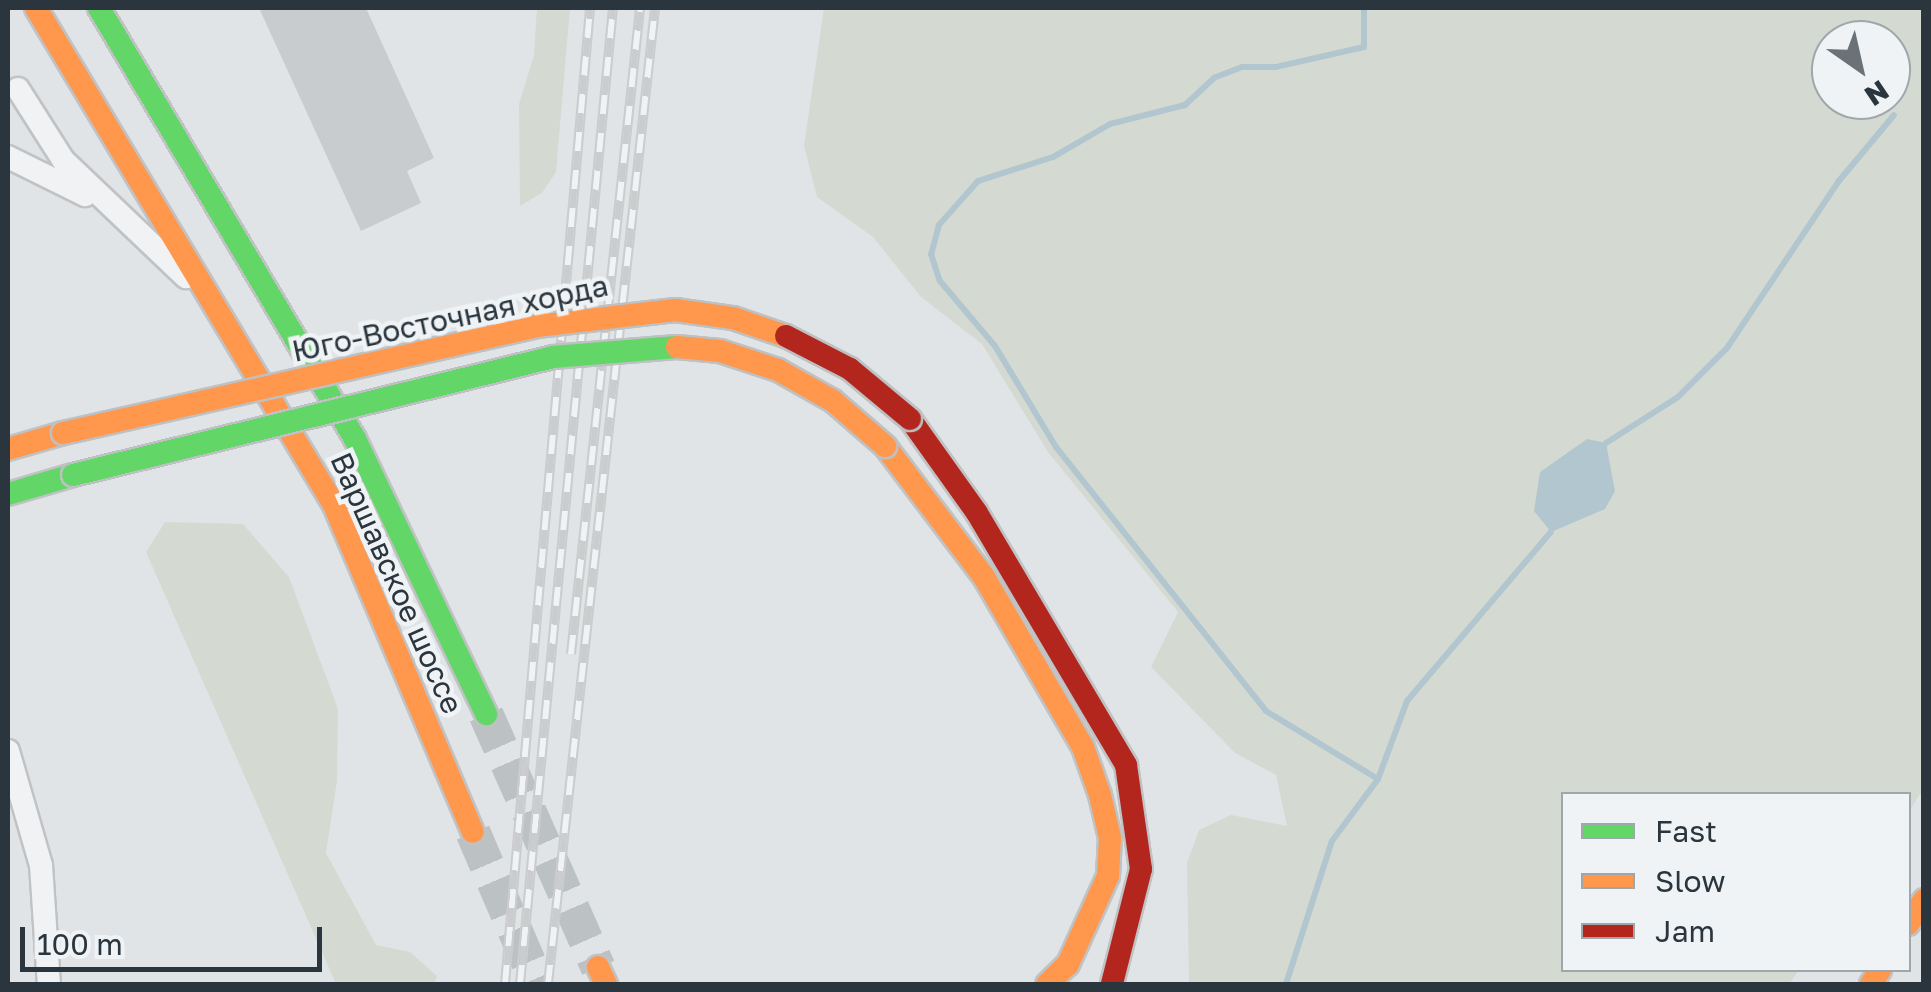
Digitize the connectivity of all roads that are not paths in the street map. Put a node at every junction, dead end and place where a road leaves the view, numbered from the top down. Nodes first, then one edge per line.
1 (36, 8) edge
2 (99, 8) edge
3 (18, 89) dead end
4 (8, 157) edge
5 (130, 224) junction
6 (218, 306) junction
7 (8, 449) edge
8 (8, 494) edge
9 (486, 714) tunnel mouth
10 (8, 751) edge
11 (473, 832) tunnel mouth
12 (48, 984) edge
13 (1046, 984) edge
14 (1112, 984) edge

1 - 6 main road, Варшавское шоссе
2 - 9 main road, Варшавское шоссе
3 - 5 street
4 - 5 street
5 - 6 street
6 - 11 main road, Варшавское шоссе
7 - 14 main road, Юго-Восточная хорда, bridge
8 - 13 main road, Юго-Восточная хорда, bridge
10 - 12 street

